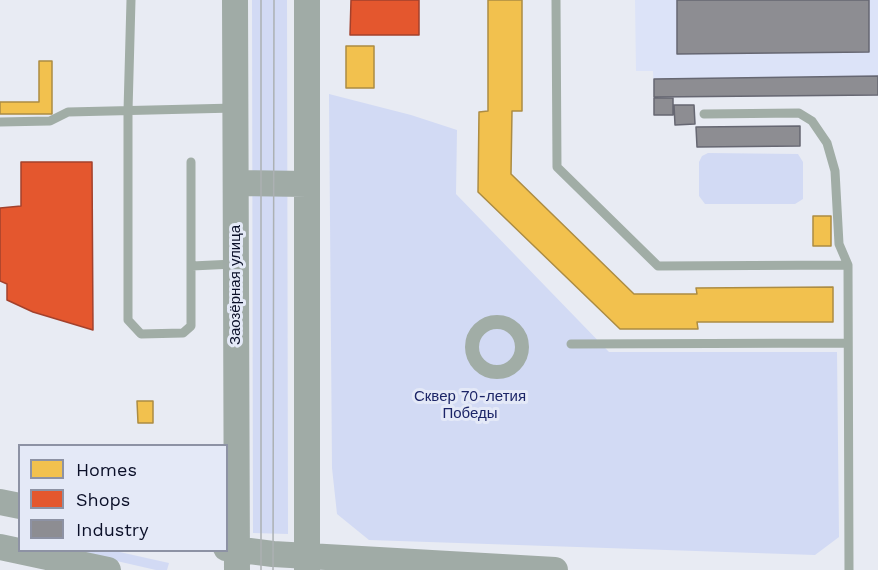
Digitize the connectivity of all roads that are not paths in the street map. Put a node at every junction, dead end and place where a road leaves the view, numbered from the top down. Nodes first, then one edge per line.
1 (131, 0) edge
2 (235, 0) edge
3 (307, 0) edge
4 (556, 0) edge
5 (237, 108) junction
6 (128, 111) junction
7 (704, 114) dead end
8 (0, 122) edge
9 (191, 162) dead end
10 (237, 183) junction
11 (307, 184) junction
12 (236, 264) junction
13 (848, 265) junction
14 (192, 266) junction
15 (848, 343) junction
16 (572, 344) dead end
17 (0, 502) edge
18 (18, 506) edge
19 (0, 547) edge
20 (18, 551) edge
21 (23, 552) edge
22 (234, 556) edge
23 (307, 563) edge
24 (108, 570) edge
25 (555, 570) edge
26 (849, 570) edge

1 - 6 lane
2 - 5 main road, Заозёрная улица
3 - 11 main road
4 - 13 lane
5 - 6 lane
5 - 10 main road, Заозёрная улица
6 - 8 lane
6 - 14 lane
7 - 13 lane
9 - 14 lane
10 - 11 main road
10 - 12 main road, Заозёрная улица
11 - 23 main road
12 - 14 lane
12 - 22 main road, Заозёрная улица
13 - 15 lane
15 - 16 lane
15 - 26 lane
17 - 18 main road
19 - 20 main road
21 - 24 main road
22 - 23 main road
23 - 25 main road

